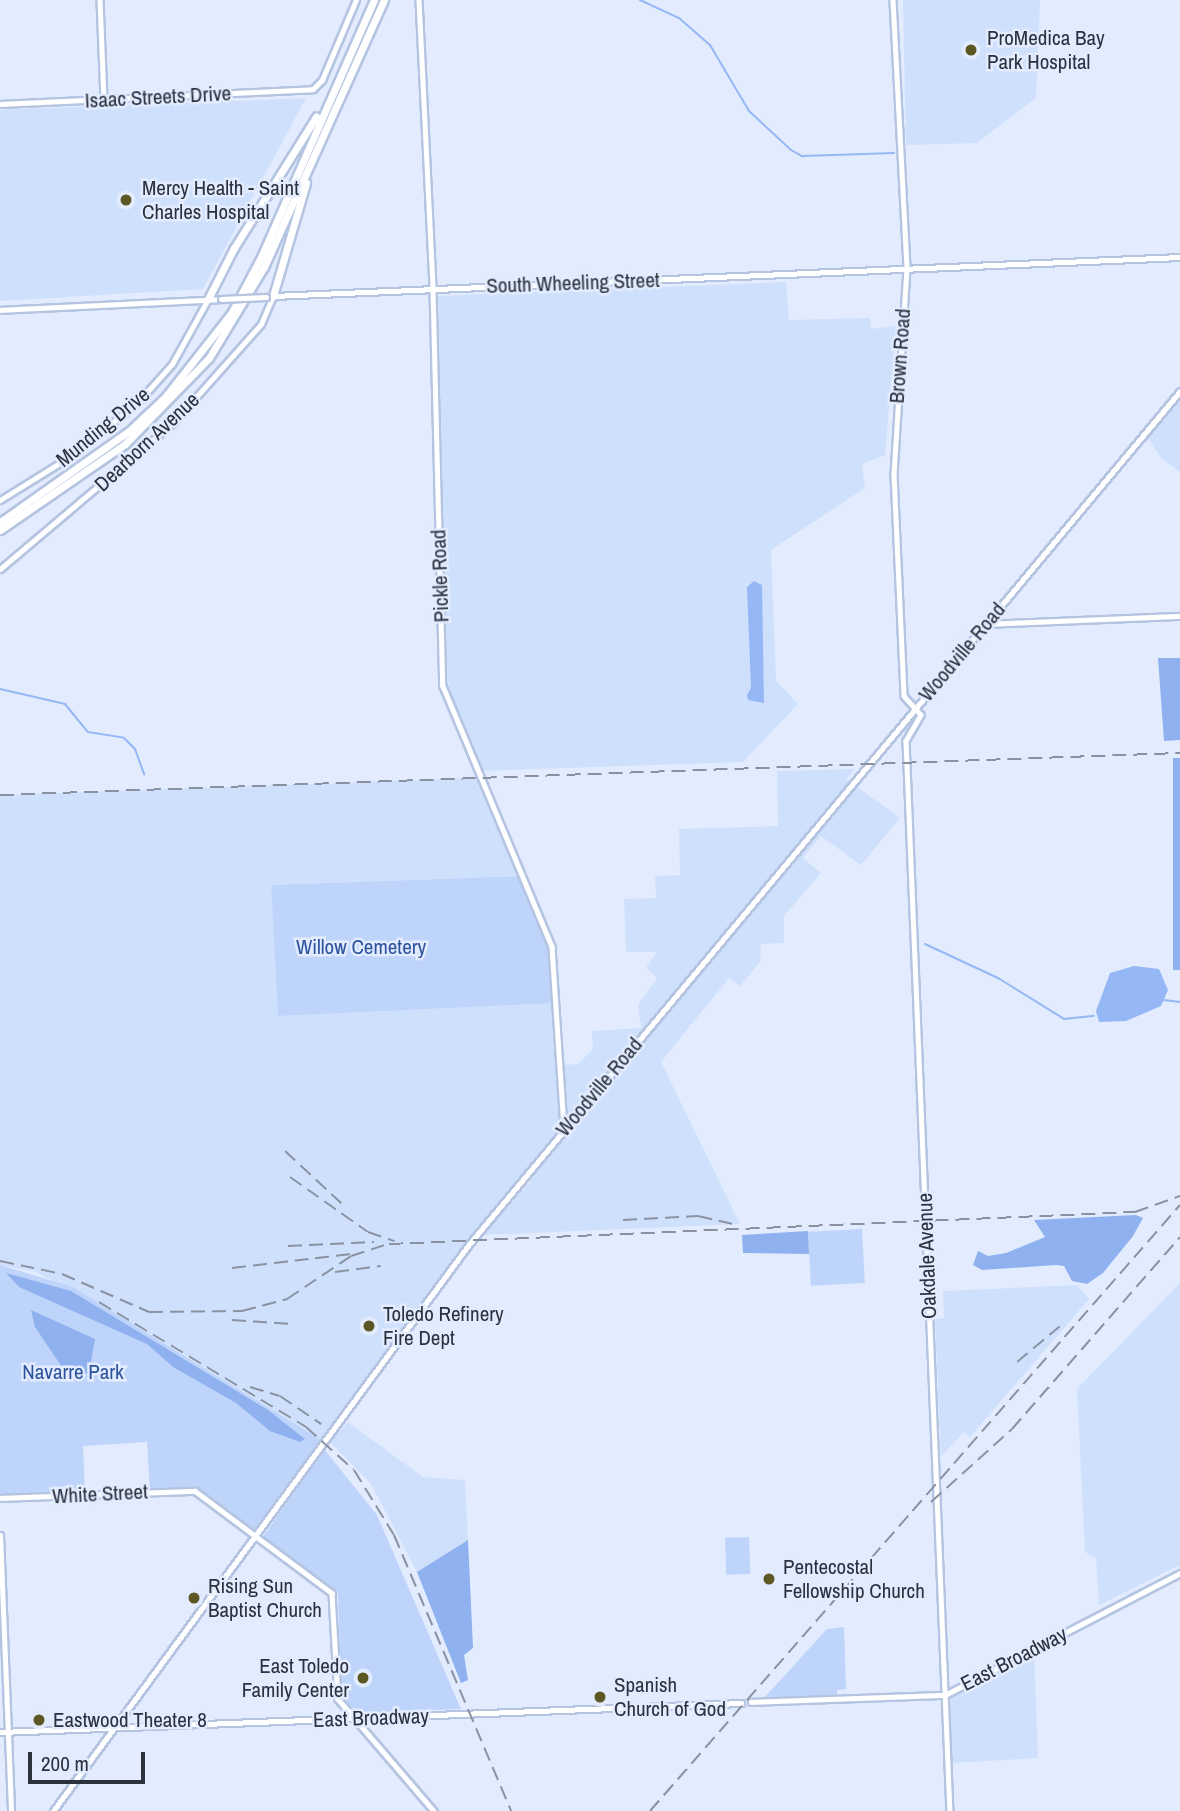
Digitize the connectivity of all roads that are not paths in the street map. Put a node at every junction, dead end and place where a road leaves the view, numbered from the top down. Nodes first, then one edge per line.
1 (100, 0) edge
2 (356, 0) edge
3 (374, 0) edge
4 (384, 0) edge
5 (419, 0) edge
6 (893, 0) edge
7 (333, 86) junction
8 (104, 99) junction
9 (0, 104) edge
10 (314, 156) junction
11 (1180, 257) edge
12 (907, 268) junction
13 (433, 289) junction
14 (269, 297) junction
15 (208, 299) junction
16 (0, 310) edge
17 (1180, 391) edge
18 (0, 500) edge
19 (0, 522) edge
20 (0, 530) edge
21 (0, 569) edge
22 (1180, 616) edge
23 (985, 624) junction
24 (916, 707) junction
25 (564, 1129) junction
26 (0, 1498) edge
27 (0, 1535) edge
28 (256, 1535) junction
29 (1180, 1573) edge
30 (945, 1695) junction
31 (751, 1702) dead end
32 (741, 1703) dead end
33 (356, 1718) junction
34 (114, 1728) junction
35 (0, 1732) edge
36 (8, 1732) junction
37 (11, 1811) edge
38 (53, 1811) edge
39 (434, 1811) edge
40 (950, 1811) edge

1 - 8 street
2 - 8 street, Isaac Streets Drive
3 - 7 highway
4 - 10 highway
5 - 13 street, Pickle Road
6 - 12 street, Brown Road
7 - 15 highway
7 - 19 highway
8 - 9 street, Isaac Streets Drive
10 - 14 highway
10 - 20 highway
11 - 12 street, South Wheeling Street
12 - 13 street, South Wheeling Street
12 - 24 street, Brown Road
13 - 14 street, South Wheeling Street
13 - 25 street, Pickle Road
14 - 15 main road, South Wheeling Street, bridge
14 - 21 main road, Dearborn Avenue
15 - 16 main road, South Wheeling Street
15 - 18 main road, Munding Drive
17 - 23 main road, Woodville Road
22 - 23 street
23 - 24 main road, Woodville Road
24 - 25 main road, Woodville Road
24 - 30 street, Oakdale Avenue
25 - 28 main road, Woodville Road
26 - 28 street, White Street
27 - 36 main road
28 - 33 street
28 - 34 main road, Woodville Road
29 - 30 street, East Broadway
30 - 31 street, East Broadway
30 - 40 street, Oakdale Avenue
32 - 33 street, East Broadway
33 - 34 street, East Broadway
33 - 39 street
34 - 36 street, East Broadway
34 - 38 main road, Woodville Road
35 - 36 street, East Broadway
36 - 37 main road

